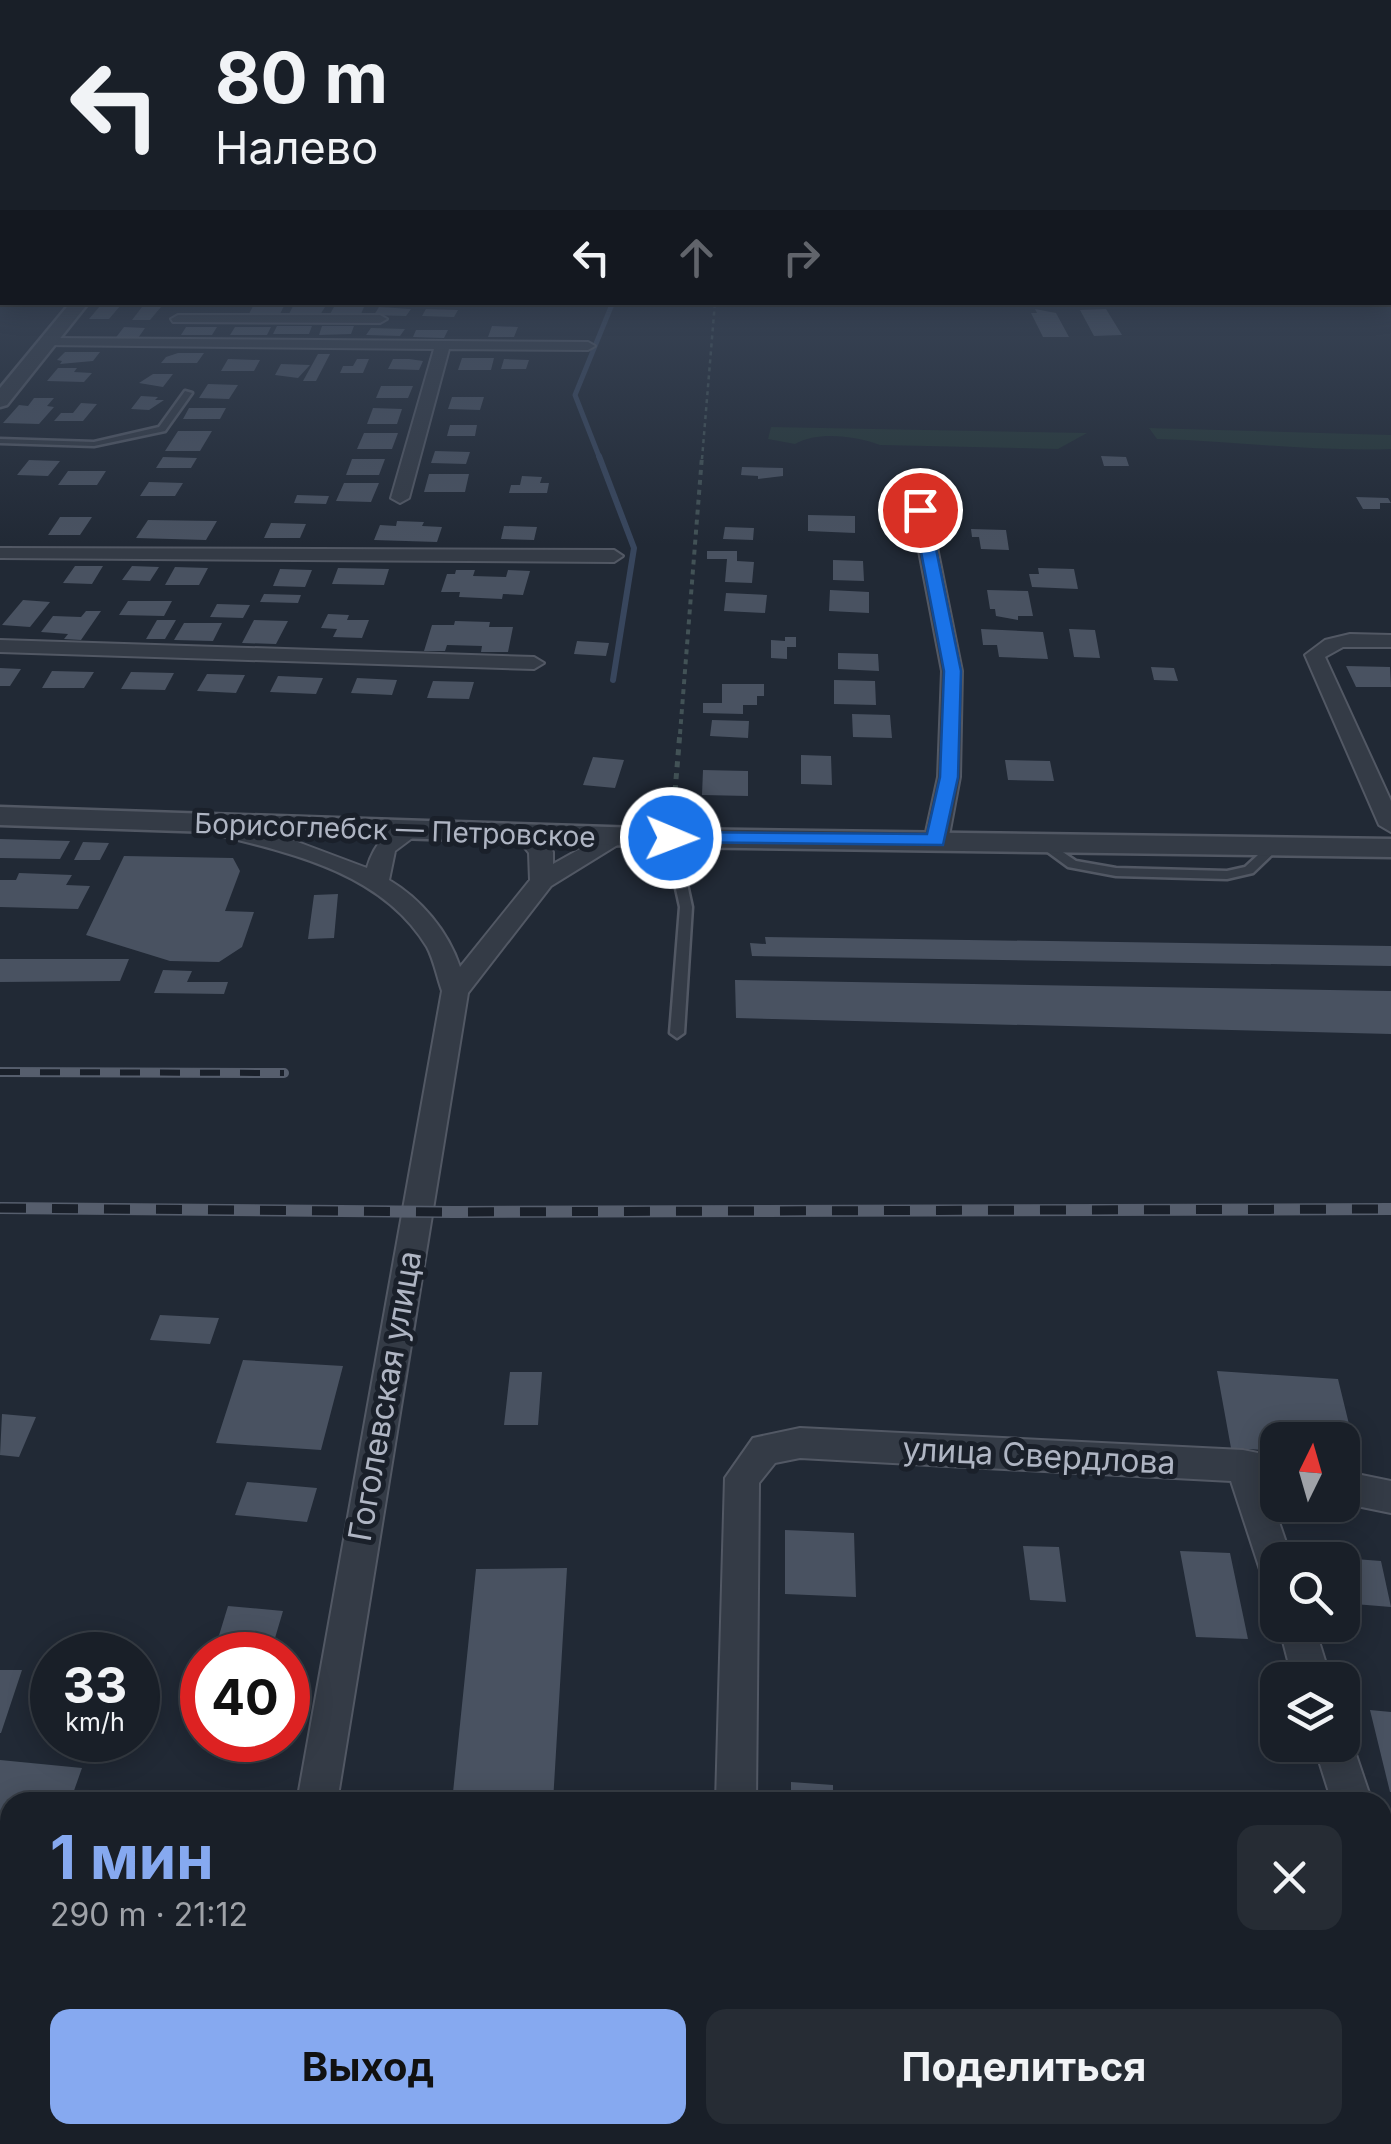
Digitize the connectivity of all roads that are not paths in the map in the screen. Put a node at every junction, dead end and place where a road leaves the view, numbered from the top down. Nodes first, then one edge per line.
1 (47, 344) edge
2 (354, 344) edge
3 (443, 345) junction
4 (588, 346) dead end
5 (188, 393) dead end
6 (0, 401) edge
7 (0, 441) edge
8 (915, 482) dead end
9 (400, 498) dead end
10 (0, 553) edge
11 (614, 556) dead end
12 (1391, 641) edge
13 (0, 646) edge
14 (534, 663) dead end
15 (0, 816) edge
16 (200, 824) junction
17 (1391, 825) edge
18 (411, 830) junction
19 (526, 834) junction
20 (620, 836) junction
21 (671, 838) junction
22 (936, 840) junction
23 (1391, 848) edge
24 (542, 881) junction
25 (376, 883) junction
26 (454, 990) junction
27 (677, 1033) dead end
28 (1242, 1466) junction
29 (1260, 1470) edge
30 (1360, 1491) edge
31 (1391, 1497) edge
32 (1268, 1542) edge
33 (1339, 1762) edge
34 (319, 1792) edge
35 (736, 1792) edge
36 (1349, 1792) edge

1 - 6 street
2 - 3 street
3 - 4 street
3 - 9 street
5 - 7 lane
8 - 22 street
10 - 11 street
12 - 17 street
13 - 14 street
15 - 16 street, Борисоглебск — Петровское
16 - 18 street, Борисоглебск — Петровское
16 - 25 street
18 - 19 street, Борисоглебск — Петровское
18 - 25 street
19 - 20 street, Борисоглебск — Петровское
19 - 24 street
20 - 21 street, Борисоглебск — Петровское
20 - 24 street
21 - 22 street, Борисоглебск — Петровское
21 - 27 lane
22 - 23 street, Борисоглебск — Петровское
24 - 26 street
25 - 26 street
26 - 34 street, Гоголевская улица
28 - 29 street, улица Свердлова
28 - 32 street
28 - 35 street, улица Свердлова
30 - 31 street
33 - 36 street

